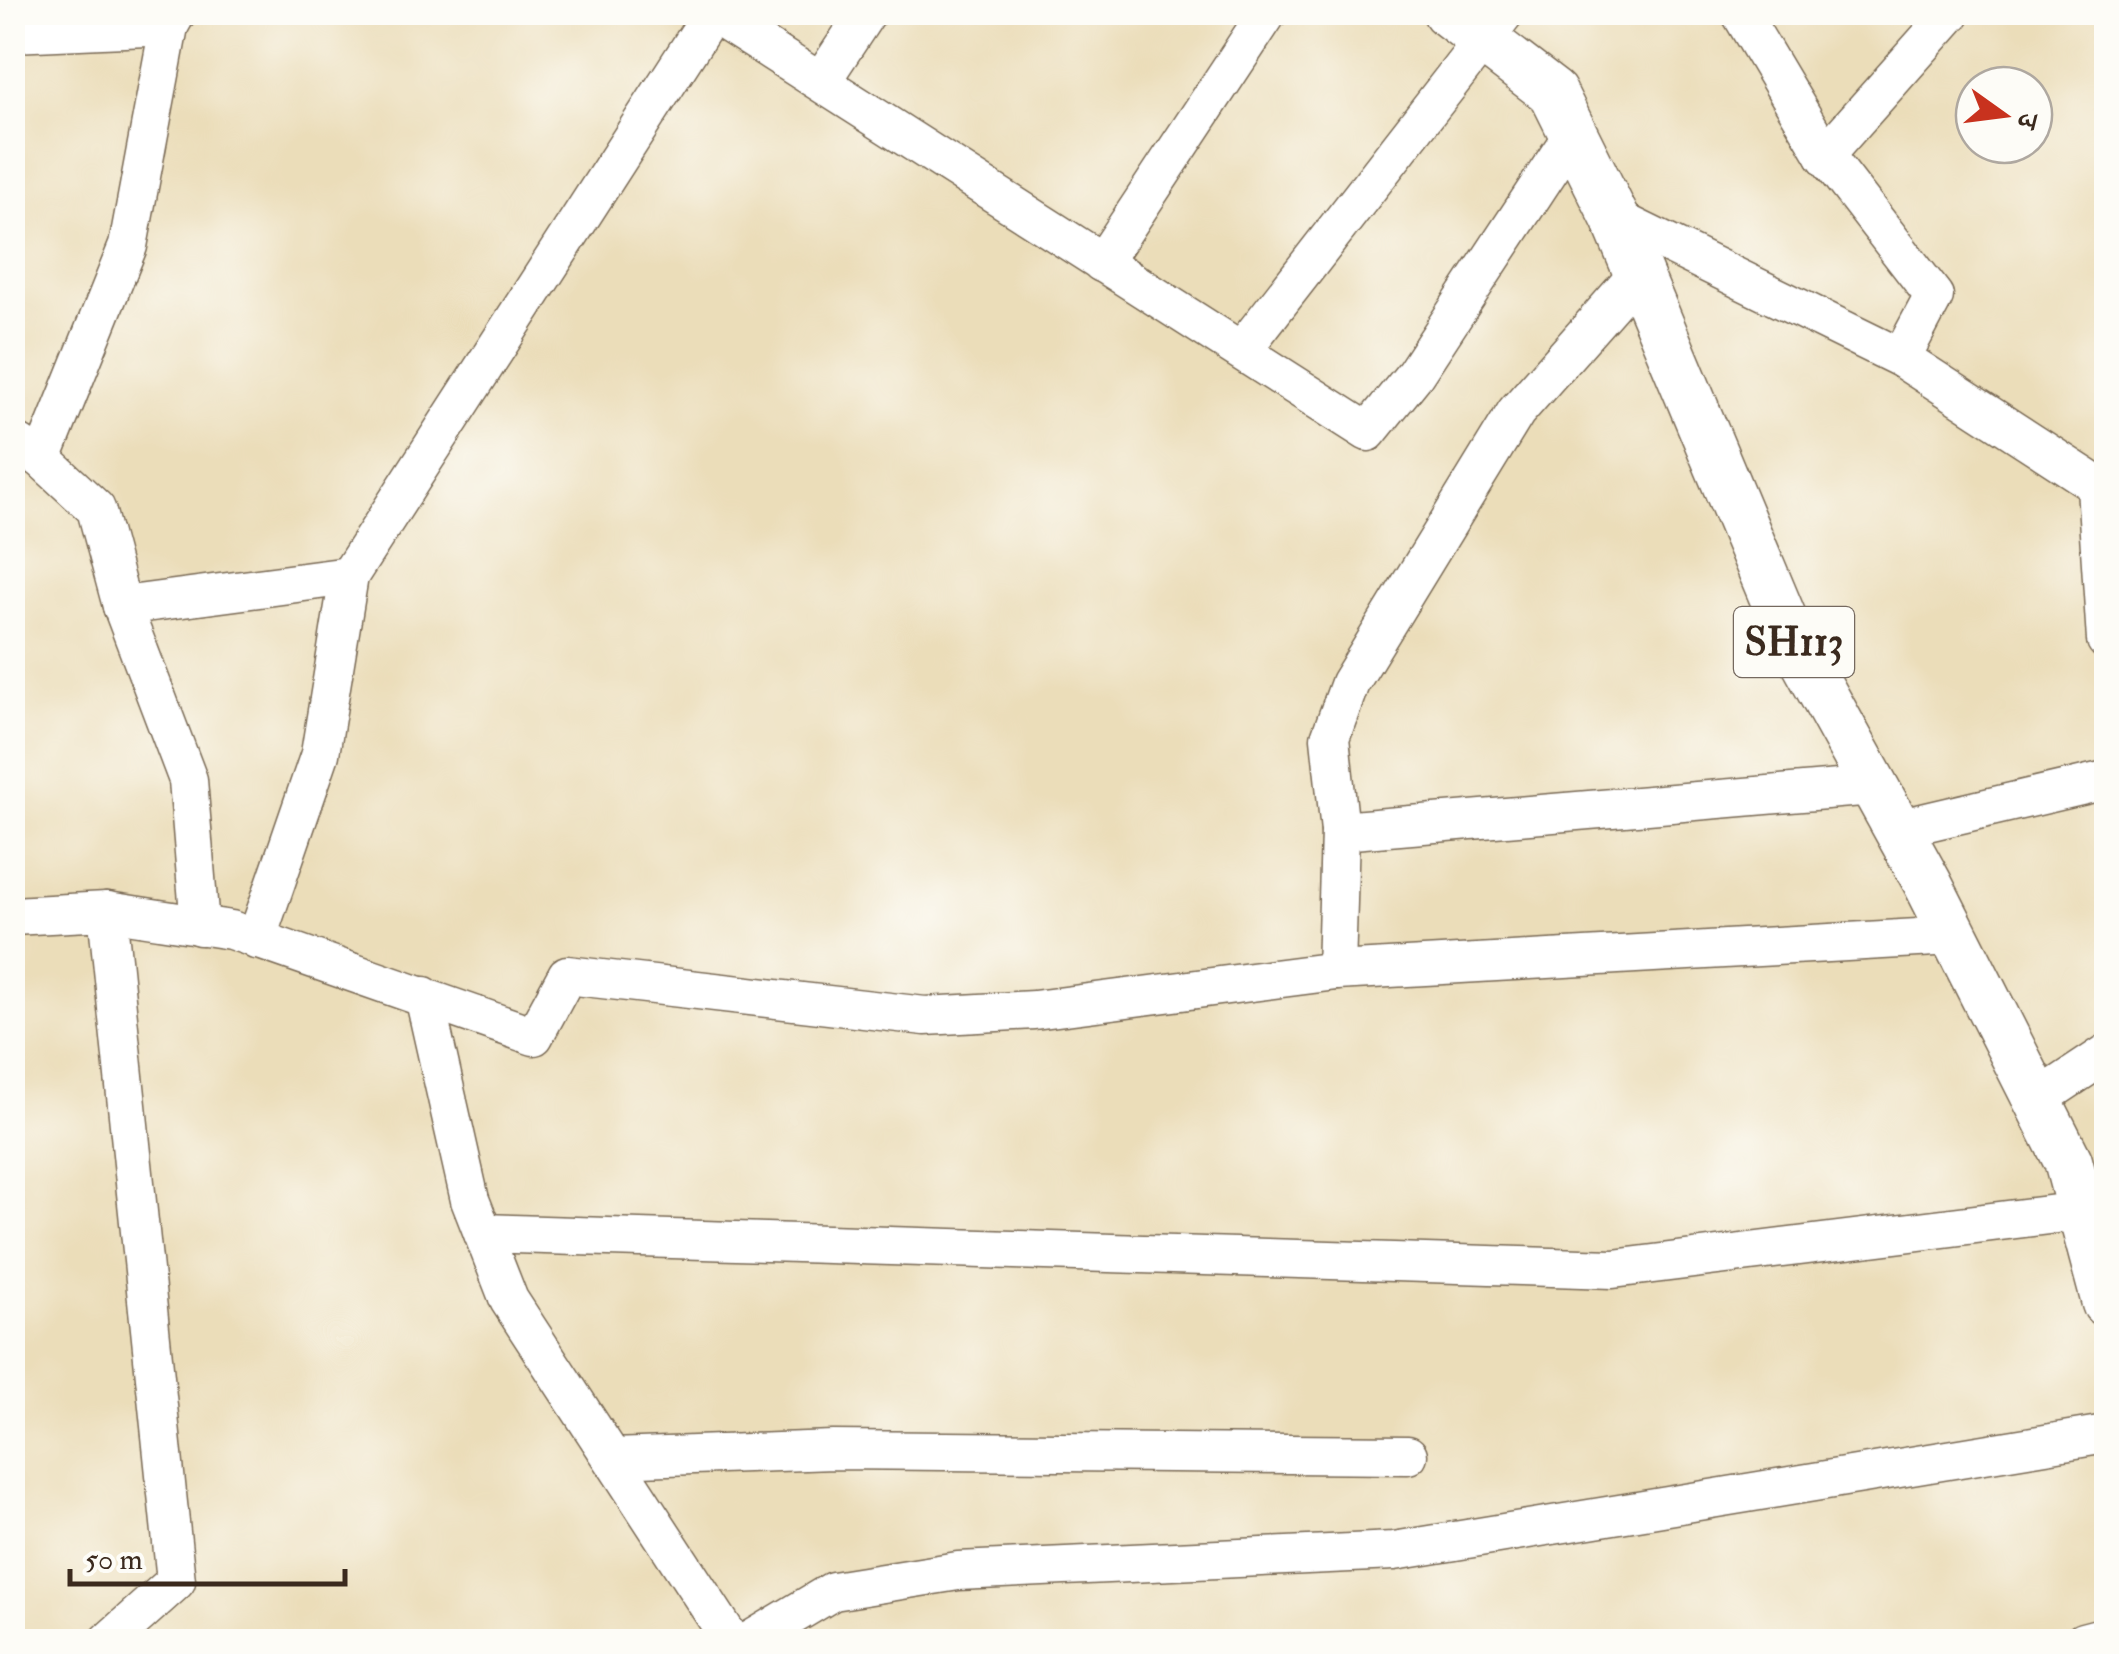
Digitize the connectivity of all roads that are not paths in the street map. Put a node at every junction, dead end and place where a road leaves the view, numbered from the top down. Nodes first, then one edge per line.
1 (867, 12) edge
2 (1268, 12) edge
3 (1740, 12) edge
4 (1952, 12) edge
5 (712, 13) edge
6 (173, 19) edge
7 (1478, 21) edge
8 (12, 33) edge
9 (822, 80) junction
10 (1573, 134) junction
11 (1825, 155) junction
12 (1615, 218) junction
13 (1102, 263) junction
14 (1638, 274) junction
15 (1242, 350) junction
16 (1901, 358) junction
17 (27, 450) edge
18 (2101, 489) edge
19 (349, 576) junction
20 (122, 606) junction
21 (2106, 640) edge
22 (2106, 780) edge
23 (1874, 786) junction
24 (1897, 828) junction
25 (1340, 831) junction
26 (107, 911) junction
27 (12, 916) edge
28 (200, 926) junction
29 (1954, 936) junction
30 (256, 940) junction
31 (1336, 971) junction
32 (424, 996) junction
33 (2106, 1054) edge
34 (2037, 1100) junction
35 (2081, 1211) junction
36 (483, 1233) junction
37 (2106, 1303) edge
38 (2106, 1434) edge
39 (1408, 1455) dead end
40 (613, 1458) junction
41 (2106, 1636) edge
42 (108, 1642) edge
43 (732, 1642) edge
44 (748, 1642) edge
45 (2083, 1642) edge

1 - 9 street
2 - 13 street
3 - 11 street
4 - 11 street
5 - 9 street
5 - 19 street
6 - 8 street
6 - 17 street
7 - 10 main road, SH113
7 - 15 street
9 - 13 street
10 - 12 main road, SH113
10 - 15 street
11 - 16 street
12 - 14 main road, SH113
12 - 16 street
13 - 15 street
14 - 23 main road, SH113
14 - 25 street
16 - 18 street
17 - 20 street
18 - 21 street
19 - 20 street
19 - 30 street
20 - 28 street
22 - 24 street
23 - 24 main road, SH113
23 - 25 street
24 - 29 main road, SH113
25 - 31 street
26 - 27 street
26 - 28 street
26 - 42 street
28 - 30 street
29 - 31 street
29 - 34 main road, SH113
30 - 32 street
31 - 32 street
32 - 36 street
33 - 34 street
34 - 35 main road, SH113
35 - 36 street
35 - 37 main road, SH113
36 - 40 street
38 - 44 street
39 - 40 street
40 - 43 street
41 - 45 street

